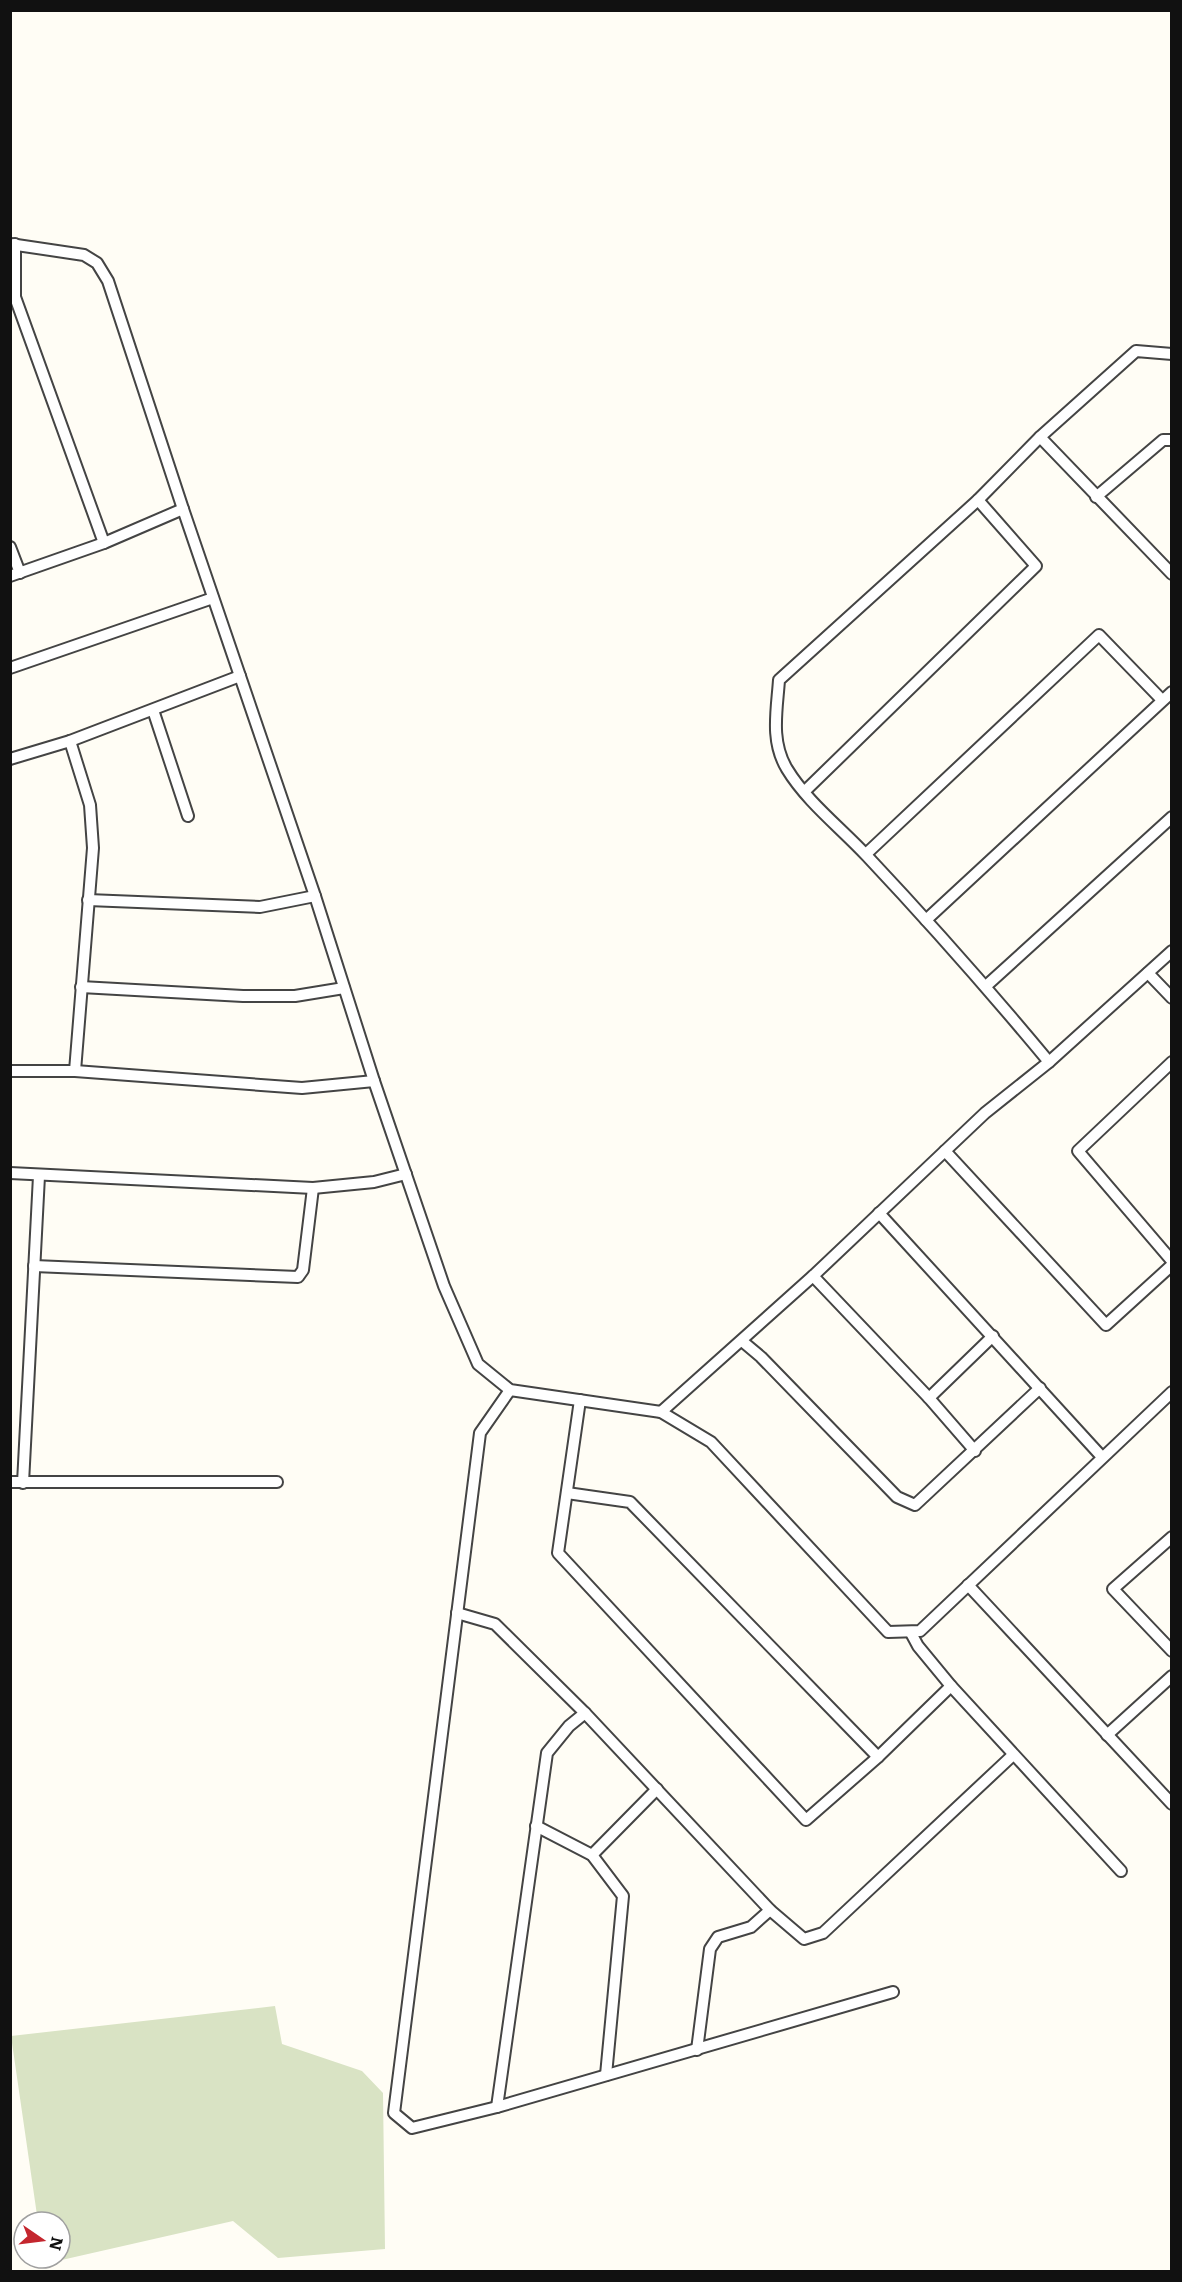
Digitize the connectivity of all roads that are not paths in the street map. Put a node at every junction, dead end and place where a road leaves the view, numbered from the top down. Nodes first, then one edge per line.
1 (13, 244) edge
2 (1172, 354) edge
3 (1040, 437) junction
4 (1172, 440) edge
5 (1096, 497) junction
6 (978, 500) junction
7 (183, 509) junction
8 (104, 543) junction
9 (10, 547) edge
10 (1171, 572) edge
11 (15, 574) edge
12 (213, 598) junction
13 (10, 668) edge
14 (240, 676) junction
15 (1172, 692) edge
16 (1162, 700) junction
17 (153, 710) junction
18 (70, 741) junction
19 (10, 759) edge
20 (805, 791) junction
21 (188, 816) dead end
22 (1172, 817) edge
23 (866, 854) junction
24 (315, 896) junction
25 (88, 900) junction
26 (926, 920) junction
27 (1172, 951) edge
28 (1148, 973) junction
29 (81, 987) junction
30 (986, 987) junction
31 (344, 988) junction
32 (1172, 998) edge
33 (1048, 1062) junction
34 (1172, 1062) edge
35 (10, 1071) edge
36 (75, 1071) junction
37 (374, 1081) junction
38 (945, 1151) junction
39 (10, 1173) edge
40 (406, 1174) junction
41 (39, 1176) junction
42 (313, 1188) junction
43 (879, 1213) junction
44 (1172, 1263) edge
45 (34, 1266) junction
46 (813, 1276) junction
47 (993, 1336) junction
48 (742, 1341) junction
49 (1040, 1388) junction
50 (510, 1390) junction
51 (1171, 1393) edge
52 (929, 1398) junction
53 (580, 1400) junction
54 (661, 1412) junction
55 (975, 1451) junction
56 (1102, 1457) junction
57 (10, 1482) edge
58 (277, 1482) dead end
59 (23, 1483) junction
60 (567, 1493) junction
61 (1172, 1537) edge
62 (968, 1585) junction
63 (457, 1613) junction
64 (911, 1633) junction
65 (1172, 1651) edge
66 (1172, 1676) edge
67 (951, 1686) junction
68 (585, 1713) junction
69 (1107, 1735) junction
70 (1013, 1755) junction
71 (878, 1757) junction
72 (657, 1789) junction
73 (1172, 1804) edge
74 (536, 1826) junction
75 (592, 1855) junction
76 (1121, 1872) dead end
77 (770, 1910) junction
78 (892, 1992) dead end
79 (697, 2050) junction
80 (606, 2076) junction
81 (497, 2108) junction

1 - 7 street
1 - 8 street
2 - 3 street
3 - 5 street
3 - 6 street
4 - 5 street
5 - 10 street
6 - 20 street
6 - 20 street
7 - 8 street
7 - 12 street
8 - 11 street
9 - 11 street
12 - 13 street
12 - 14 street
14 - 17 street
14 - 24 street
15 - 16 street
16 - 23 street
16 - 26 street
17 - 18 street
17 - 21 street
18 - 19 street
18 - 25 street
20 - 23 street
22 - 30 street
23 - 26 street
24 - 25 street
24 - 31 street
25 - 29 street
26 - 30 street
27 - 28 street
28 - 32 street
28 - 33 street
29 - 31 street
29 - 36 street
30 - 33 street
31 - 37 street
33 - 38 street
34 - 44 street
35 - 36 street
36 - 37 street
37 - 40 street
38 - 43 street
38 - 44 street
39 - 41 street
40 - 42 street
40 - 50 street
41 - 42 street
41 - 45 street
42 - 45 street
43 - 46 street
43 - 47 street
45 - 59 street
46 - 48 street
46 - 52 street
47 - 49 street
47 - 52 street
48 - 54 street
48 - 55 street
49 - 55 street
49 - 56 street
50 - 53 street
50 - 63 street
51 - 56 street
52 - 55 street
53 - 54 street
53 - 60 street
54 - 64 street
56 - 62 street
57 - 59 street
58 - 59 street
60 - 71 street
60 - 71 street
61 - 65 street
62 - 64 street
62 - 69 street
63 - 68 street
63 - 81 street
64 - 67 street
66 - 69 street
67 - 70 street
67 - 71 street
68 - 72 street
68 - 74 street
69 - 73 street
70 - 76 street
70 - 77 street
72 - 75 street
72 - 77 street
74 - 75 street
74 - 81 street
75 - 80 street
77 - 79 street
78 - 79 street
79 - 80 street
80 - 81 street

